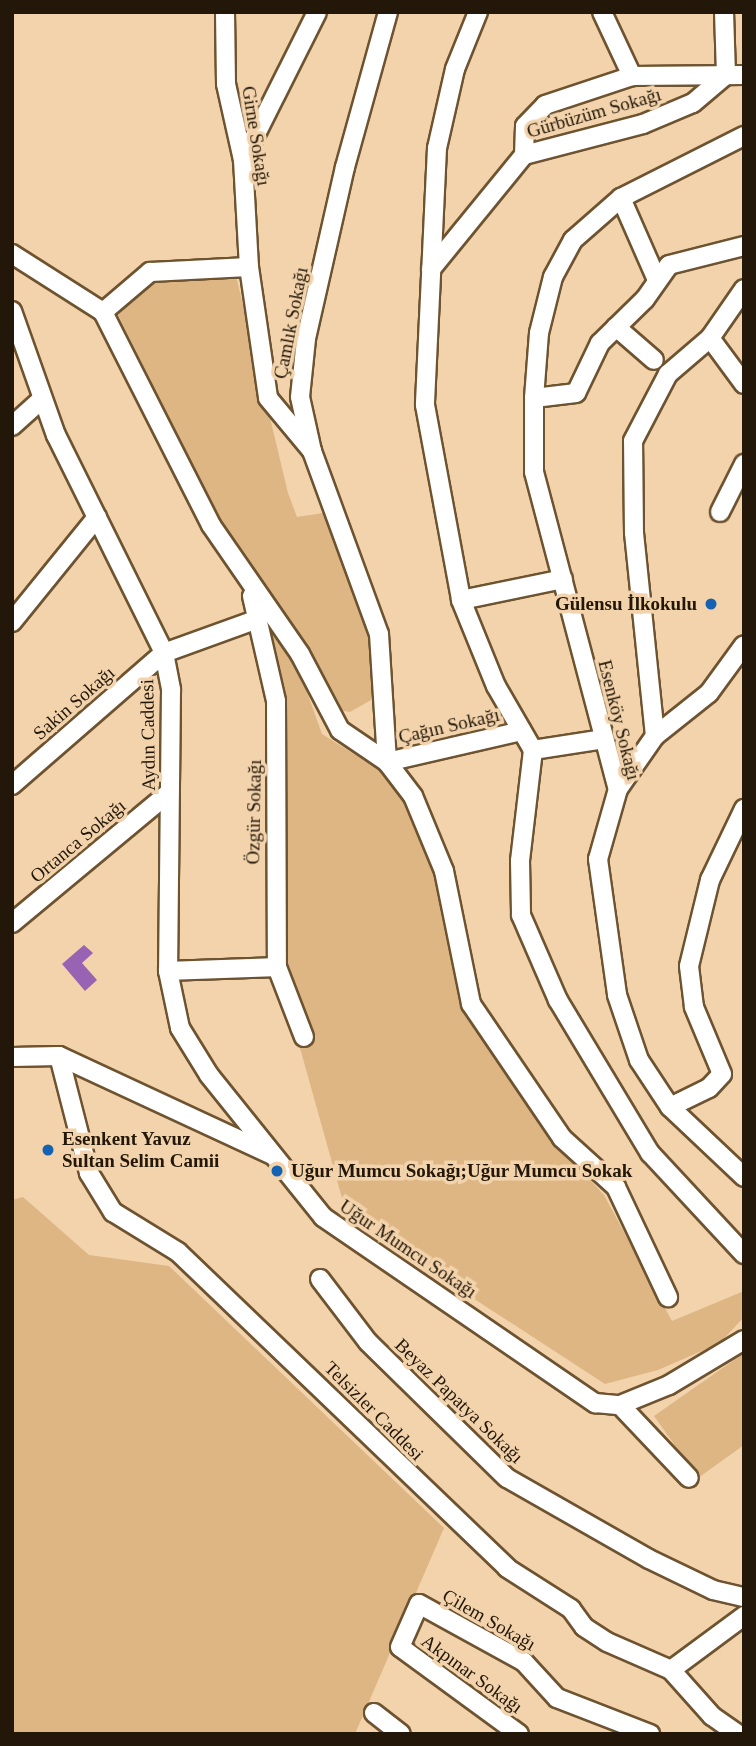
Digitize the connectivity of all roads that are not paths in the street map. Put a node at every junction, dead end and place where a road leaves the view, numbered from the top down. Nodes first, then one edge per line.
1 (225, 12) edge
2 (317, 12) edge
3 (388, 12) edge
4 (478, 12) edge
5 (602, 12) edge
6 (724, 12) edge
7 (632, 75) junction
8 (735, 75) edge
9 (744, 136) edge
10 (524, 155) junction
11 (243, 160) junction
12 (621, 198) junction
13 (744, 246) edge
14 (12, 254) edge
15 (249, 267) junction
16 (431, 269) junction
17 (657, 280) junction
18 (744, 289) edge
19 (12, 312) edge
20 (103, 312) junction
21 (616, 327) junction
22 (710, 338) junction
23 (653, 360) dead end
24 (744, 383) edge
25 (534, 398) junction
26 (42, 399) junction
27 (12, 426) edge
28 (312, 451) junction
29 (744, 464) edge
30 (720, 512) dead end
31 (97, 517) junction
32 (563, 579) junction
33 (250, 586) junction
34 (461, 600) junction
35 (258, 619) junction
36 (12, 622) edge
37 (744, 645) edge
38 (164, 653) junction
39 (521, 731) junction
40 (655, 736) junction
41 (604, 739) junction
42 (533, 750) junction
43 (387, 762) junction
44 (12, 785) edge
45 (618, 789) junction
46 (170, 792) junction
47 (744, 809) edge
48 (12, 923) edge
49 (277, 967) junction
50 (168, 971) junction
51 (304, 1037) dead end
52 (59, 1056) junction
53 (12, 1057) edge
54 (670, 1107) junction
55 (276, 1157) junction
56 (744, 1177) edge
57 (744, 1254) edge
58 (320, 1279) dead end
59 (668, 1297) dead end
60 (744, 1340) edge
61 (620, 1405) junction
62 (689, 1478) dead end
63 (744, 1597) edge
64 (744, 1616) edge
65 (400, 1647) joint
66 (671, 1670) junction
67 (374, 1713) dead end
68 (401, 1734) edge
69 (519, 1734) edge
70 (650, 1734) edge
71 (738, 1734) edge

1 - 11 street, Girne Sokağı
2 - 11 street
3 - 28 street, Çamlık Sokağı
4 - 16 street
5 - 7 street
6 - 8 street
7 - 8 street
7 - 10 street
8 - 10 street, Gürbüzüm Sokağı
9 - 12 street, Esenköy Sokağı
10 - 16 street, Gürbüzüm Sokağı
11 - 15 street, Girne Sokağı
12 - 17 street
12 - 25 street, Esenköy Sokağı
13 - 17 street
14 - 20 street
15 - 20 street
15 - 28 street, Girne Sokağı
16 - 34 street
17 - 21 street
18 - 22 street
19 - 26 street, Aydın Caddesi
20 - 33 street
21 - 23 street
21 - 25 street
22 - 24 street
22 - 40 street
25 - 32 street, Esenköy Sokağı
26 - 27 street
26 - 31 street, Aydın Caddesi
28 - 43 street, Çamlık Sokağı
29 - 30 street
31 - 36 street
31 - 38 street, Aydın Caddesi
32 - 34 street
32 - 41 street, Esenköy Sokağı
33 - 35 street, Özgür Sokağı
33 - 43 street
34 - 39 street
35 - 38 street
35 - 49 street, Özgür Sokağı
37 - 40 street
38 - 44 street, Sakin Sokağı
38 - 46 street, Aydın Caddesi
39 - 42 street
39 - 43 street, Çağın Sokağı
40 - 45 street
41 - 42 street
41 - 45 street, Esenköy Sokağı
42 - 57 street
43 - 59 street
45 - 54 street, Esenköy Sokağı
46 - 48 street, Ortanca Sokağı
46 - 50 street, Aydın Caddesi
47 - 54 street
49 - 50 street
49 - 51 street, Özgür Sokağı
50 - 55 street, Aydın Caddesi
52 - 53 street, Uğur Mumcu Sokağı
52 - 55 street, Uğur Mumcu Sokağı
52 - 66 street, Telsizler Caddesi
54 - 56 street, Esenköy Sokağı
55 - 61 street, Uğur Mumcu Sokağı
58 - 63 street, Beyaz Papatya Sokağı
60 - 61 street
61 - 62 street
64 - 66 street
65 - 69 street, Akpınar Sokağı
65 - 70 street, Çilem Sokağı
66 - 71 street, Telsizler Caddesi
67 - 68 street

